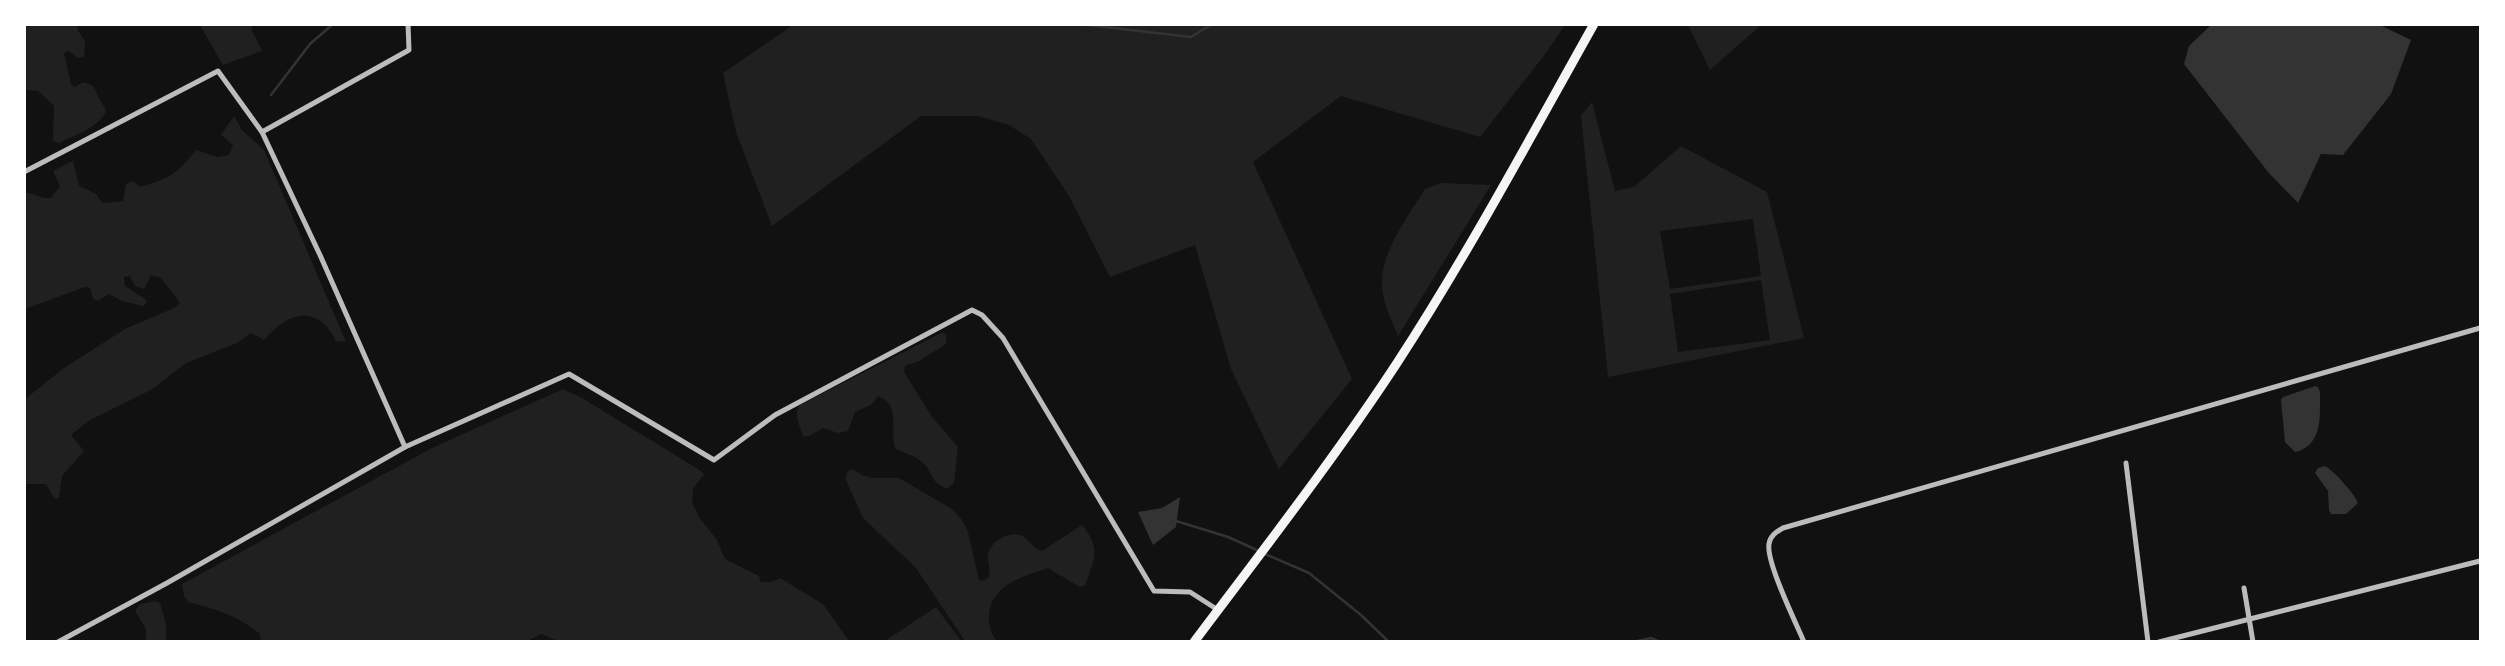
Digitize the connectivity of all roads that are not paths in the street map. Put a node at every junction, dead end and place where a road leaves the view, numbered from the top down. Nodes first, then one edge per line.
1 (408, 24) edge
2 (1594, 24) edge
3 (262, 132) junction
4 (24, 172) edge
5 (2480, 328) edge
6 (405, 447) junction
7 (2126, 463) dead end
8 (2480, 561) edge
9 (2244, 588) dead end
10 (1218, 610) junction
11 (2249, 620) junction
12 (58, 642) edge
13 (1194, 642) edge
14 (1804, 642) edge
15 (2148, 642) edge
16 (2159, 642) edge
17 (2253, 642) edge

1 - 3 street
2 - 10 highway
3 - 4 street
3 - 6 street
5 - 14 street
6 - 10 street
6 - 12 street
7 - 15 street
8 - 11 street
9 - 11 street
10 - 13 highway
11 - 16 street
11 - 17 street

